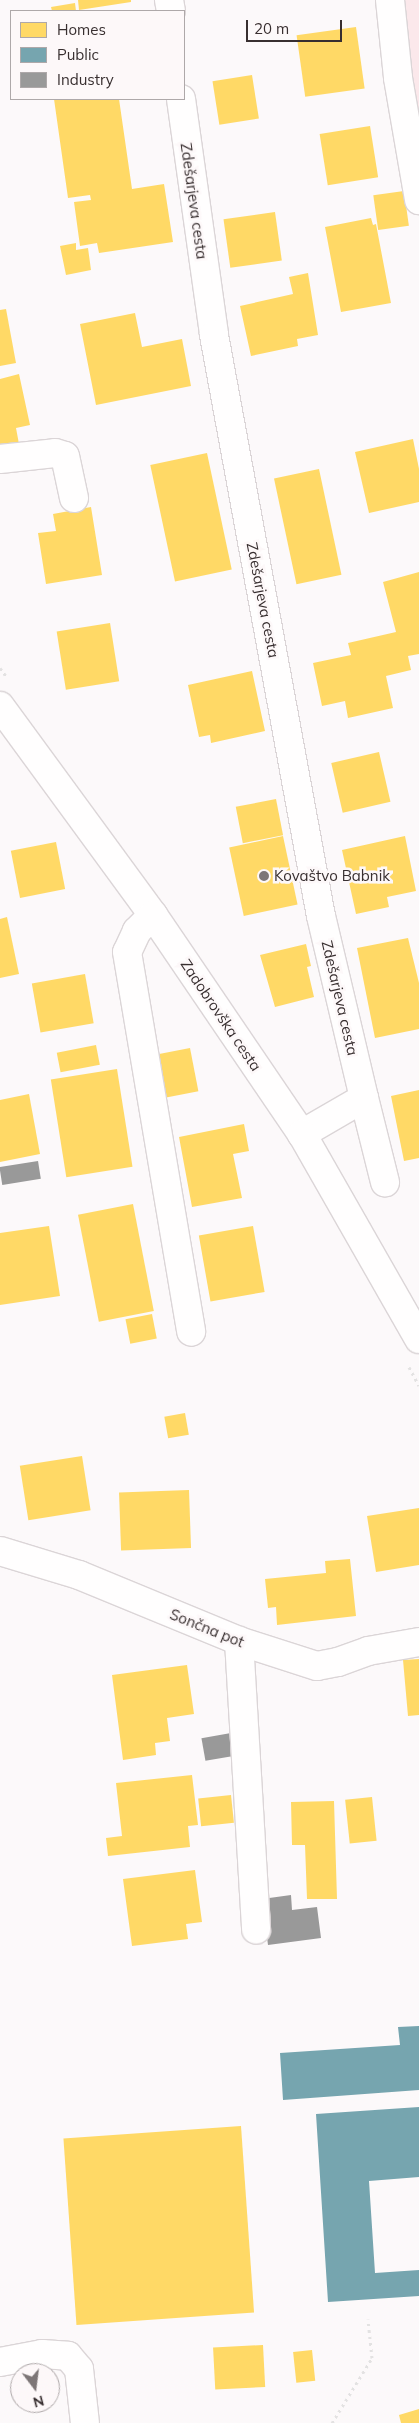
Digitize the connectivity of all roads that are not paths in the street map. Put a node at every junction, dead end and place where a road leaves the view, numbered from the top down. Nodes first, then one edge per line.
1 (390, 0) edge
2 (180, 100) edge
3 (419, 200) edge
4 (0, 460) edge
5 (74, 498) dead end
6 (0, 706) edge
7 (153, 916) junction
8 (364, 1098) junction
9 (302, 1134) junction
10 (385, 1182) dead end
11 (191, 1332) dead end
12 (419, 1339) edge
13 (0, 1552) edge
14 (239, 1641) junction
15 (419, 1642) edge
16 (256, 1930) dead end
17 (0, 2362) edge
18 (85, 2423) edge

1 - 3 street
2 - 8 street, Zdešarjeva cesta
4 - 5 street
6 - 7 street, Zadobrovška cesta
7 - 9 street, Zadobrovška cesta
7 - 11 street
8 - 9 street
8 - 10 street, Zdešarjeva cesta
9 - 12 street, Zadobrovška cesta
13 - 14 street, Sončna pot
14 - 15 street, Sončna pot
14 - 16 street
17 - 18 street

